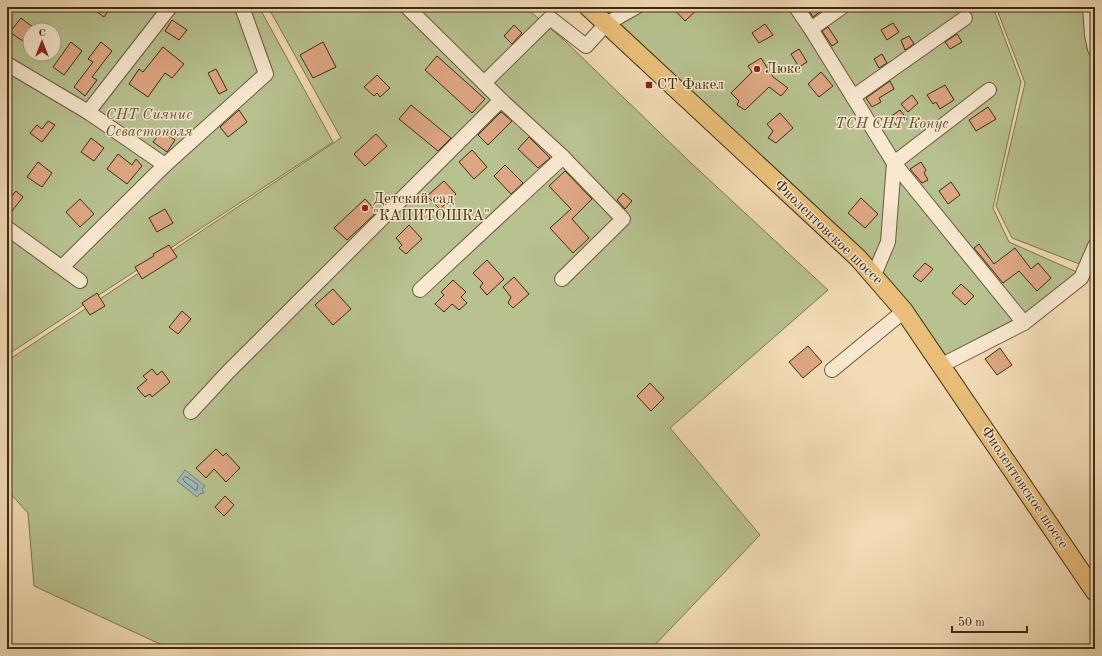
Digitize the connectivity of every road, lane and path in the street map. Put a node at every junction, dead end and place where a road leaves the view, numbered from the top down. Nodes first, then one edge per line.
1 (242, 7) edge
2 (407, 7) edge
3 (588, 7) edge
4 (636, 7) edge
5 (796, 7) edge
6 (842, 7) edge
7 (1090, 7) edge
8 (163, 9) edge
9 (965, 18) dead end
10 (606, 24) junction
11 (811, 30) junction
12 (1095, 49) edge
13 (7, 64) edge
14 (484, 83) junction
15 (989, 90) dead end
16 (853, 97) junction
17 (501, 100) junction
18 (88, 112) junction
19 (563, 157) junction
20 (894, 163) junction
21 (165, 165) junction
22 (7, 228) edge
23 (1095, 246) edge
24 (62, 268) junction
25 (874, 276) junction
26 (562, 279) dead end
27 (80, 281) dead end
28 (420, 290) dead end
29 (904, 311) junction
30 (1024, 323) junction
31 (942, 365) junction
32 (832, 370) dead end
33 (190, 412) dead end
34 (1095, 592) edge

1 - 21 street
2 - 14 street
3 - 10 main road, Фиолентовское шоссе
4 - 10 street
5 - 11 street
6 - 11 street
7 - 12 street
8 - 18 street
9 - 16 street
10 - 14 street
10 - 25 main road, Фиолентовское шоссе
11 - 16 street
13 - 18 street
14 - 17 street
15 - 20 street
16 - 20 street
17 - 19 street
17 - 33 street
18 - 21 street
19 - 26 street
19 - 28 street
20 - 25 street
20 - 30 street
21 - 24 street
22 - 24 street
23 - 30 street
24 - 27 street
25 - 29 main road, Фиолентовское шоссе
29 - 31 main road, Фиолентовское шоссе
29 - 32 street
30 - 31 street
31 - 34 main road, Фиолентовское шоссе

